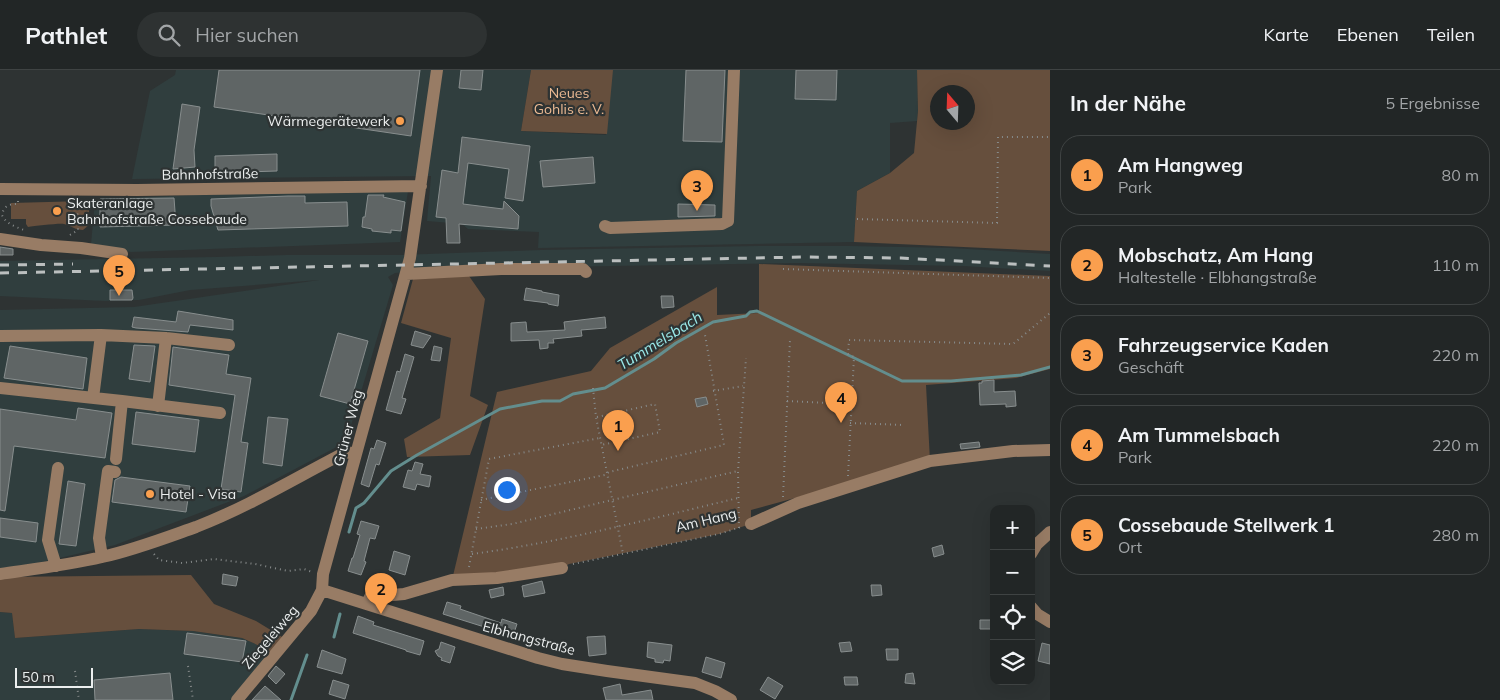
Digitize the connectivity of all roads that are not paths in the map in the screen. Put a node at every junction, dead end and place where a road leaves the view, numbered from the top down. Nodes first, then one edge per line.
1 (437, 70) edge
2 (734, 70) edge
3 (421, 186) junction
4 (0, 189) edge
5 (605, 226) dead end
6 (0, 239) edge
7 (122, 254) dead end
8 (586, 272) dead end
9 (406, 274) junction
10 (0, 336) edge
11 (101, 336) junction
12 (166, 338) junction
13 (229, 345) dead end
14 (0, 388) edge
15 (93, 398) junction
16 (122, 401) junction
17 (158, 406) junction
18 (220, 414) dead end
19 (1050, 450) edge
20 (356, 454) junction
21 (58, 468) dead end
22 (745, 526) road end
23 (1050, 532) edge
24 (1033, 550) edge
25 (102, 557) junction
26 (56, 566) junction
27 (562, 568) road end
28 (0, 574) edge
29 (322, 590) junction
30 (367, 604) junction
31 (1035, 612) edge
32 (1050, 622) edge
33 (238, 700) edge
34 (731, 700) edge

1 - 3 street, Grüner Weg
2 - 5 street
3 - 4 street, Bahnhofstraße
3 - 9 street, Grüner Weg
6 - 7 street
8 - 9 street
9 - 20 street, Grüner Weg
10 - 11 street
11 - 12 street
11 - 15 street
12 - 13 street
12 - 17 street
14 - 15 street
15 - 16 street
16 - 17 street
16 - 25 street
17 - 18 street
19 - 22 street, Am Hang
20 - 25 street
20 - 29 street, Grüner Weg
21 - 26 street
23 - 24 street
25 - 26 street
26 - 28 street
27 - 30 street
29 - 30 street, Elbhangstraße
29 - 33 street, Ziegeleiweg
30 - 34 street, Elbhangstraße
31 - 32 street

